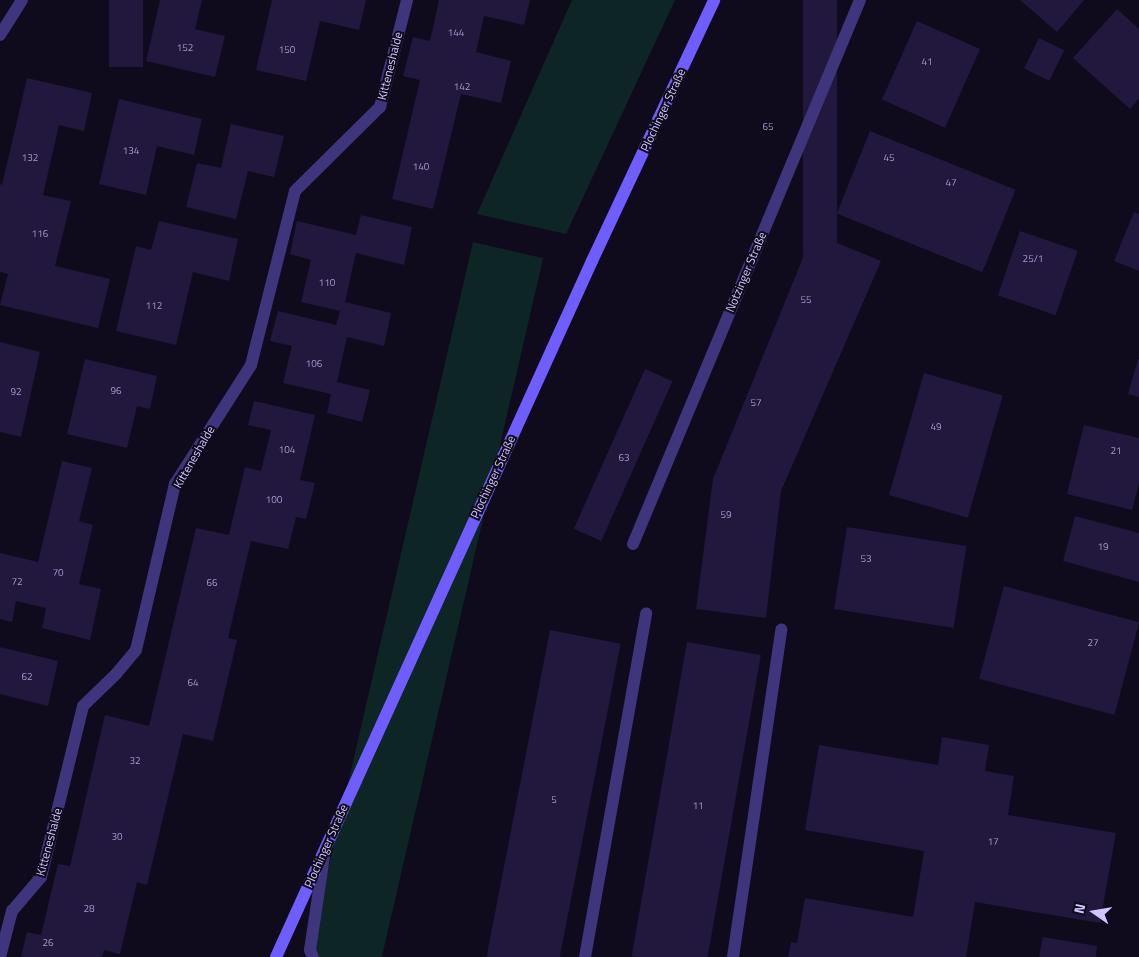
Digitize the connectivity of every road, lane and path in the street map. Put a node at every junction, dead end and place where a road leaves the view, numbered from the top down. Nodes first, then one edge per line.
1 (22, 0) edge
2 (407, 0) edge
3 (714, 0) edge
4 (860, 0) edge
5 (0, 35) edge
6 (633, 544) dead end
7 (646, 613) dead end
8 (781, 630) dead end
9 (325, 848) junction
10 (0, 957) edge
11 (276, 957) edge
12 (313, 957) edge
13 (585, 957) edge
14 (733, 957) edge

1 - 5 street
2 - 10 street, Kitteneshalde
3 - 9 main road, Plochinger Straße
4 - 6 street, Notzinger Straße
7 - 13 street
8 - 14 street
9 - 11 main road, Plochinger Straße
9 - 12 street

